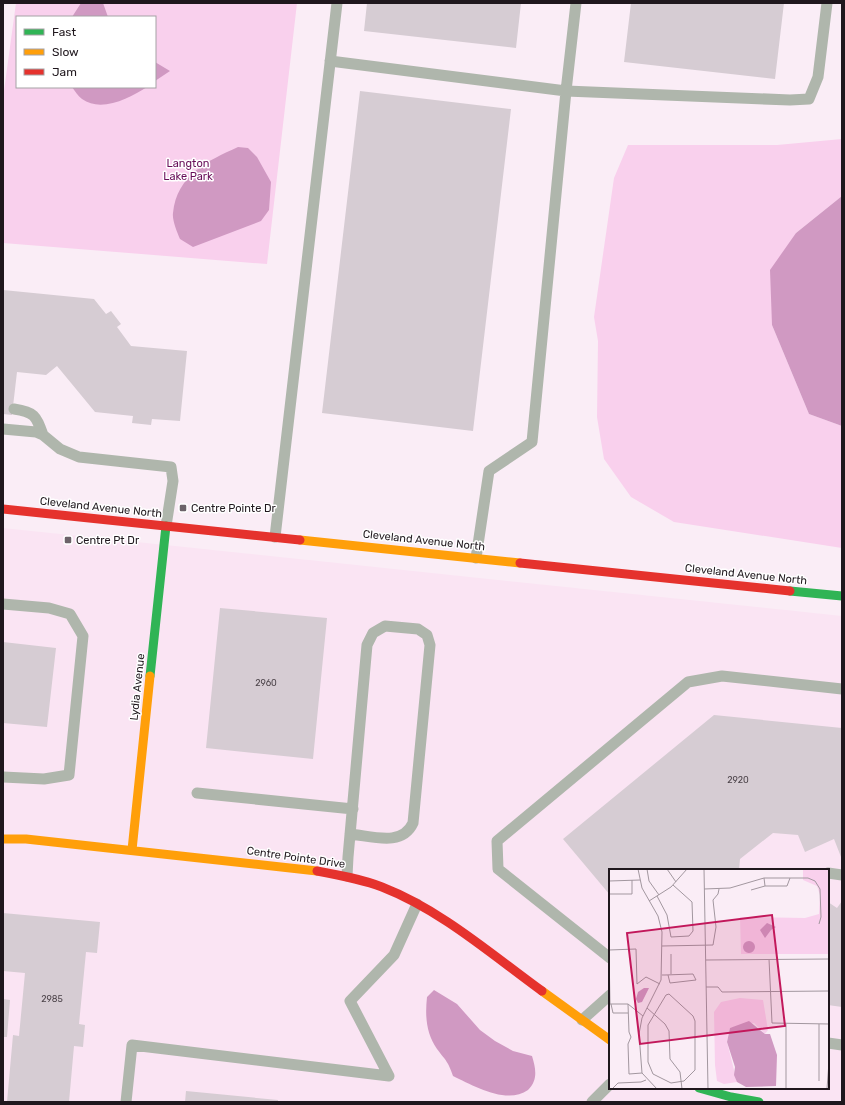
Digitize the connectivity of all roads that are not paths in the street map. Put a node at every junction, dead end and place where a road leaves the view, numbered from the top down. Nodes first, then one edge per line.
1 (337, 3) edge
2 (576, 3) edge
3 (827, 3) edge
4 (330, 61) junction
5 (566, 92) junction
6 (14, 409) dead end
7 (3, 429) edge
8 (43, 435) junction
9 (3, 509) edge
10 (166, 526) junction
11 (275, 537) junction
12 (476, 558) junction
13 (842, 596) edge
14 (3, 604) edge
15 (842, 689) edge
16 (3, 777) edge
17 (197, 793) dead end
18 (353, 809) junction
19 (350, 834) junction
20 (3, 838) edge
21 (132, 850) junction
22 (829, 873) edge
23 (842, 875) edge
24 (347, 876) junction
25 (417, 904) junction
26 (609, 957) edge
27 (609, 996) edge
28 (582, 1020) junction
29 (609, 1039) edge
30 (829, 1043) edge
31 (842, 1045) edge
32 (609, 1085) edge
33 (702, 1089) edge
34 (126, 1102) edge
35 (592, 1102) edge
36 (760, 1102) edge

1 - 4 lane
2 - 5 lane
3 - 5 lane
4 - 5 lane
4 - 11 lane
5 - 12 lane
6 - 8 lane
7 - 8 lane
8 - 10 lane
9 - 10 street, Cleveland Avenue North
10 - 11 street, Cleveland Avenue North
10 - 21 street, Lydia Avenue
11 - 12 street, Cleveland Avenue North
12 - 13 street, Cleveland Avenue North
14 - 16 lane
15 - 26 lane
17 - 18 lane
18 - 19 lane
18 - 19 lane
19 - 24 lane
20 - 21 street, Centre Pointe Drive
21 - 24 street, Centre Pointe Drive
22 - 23 lane
24 - 25 street, Centre Pointe Drive
25 - 28 street, Centre Pointe Drive
25 - 34 lane
27 - 28 lane
28 - 29 street, Centre Pointe Drive
30 - 31 lane
32 - 35 lane
33 - 36 street

